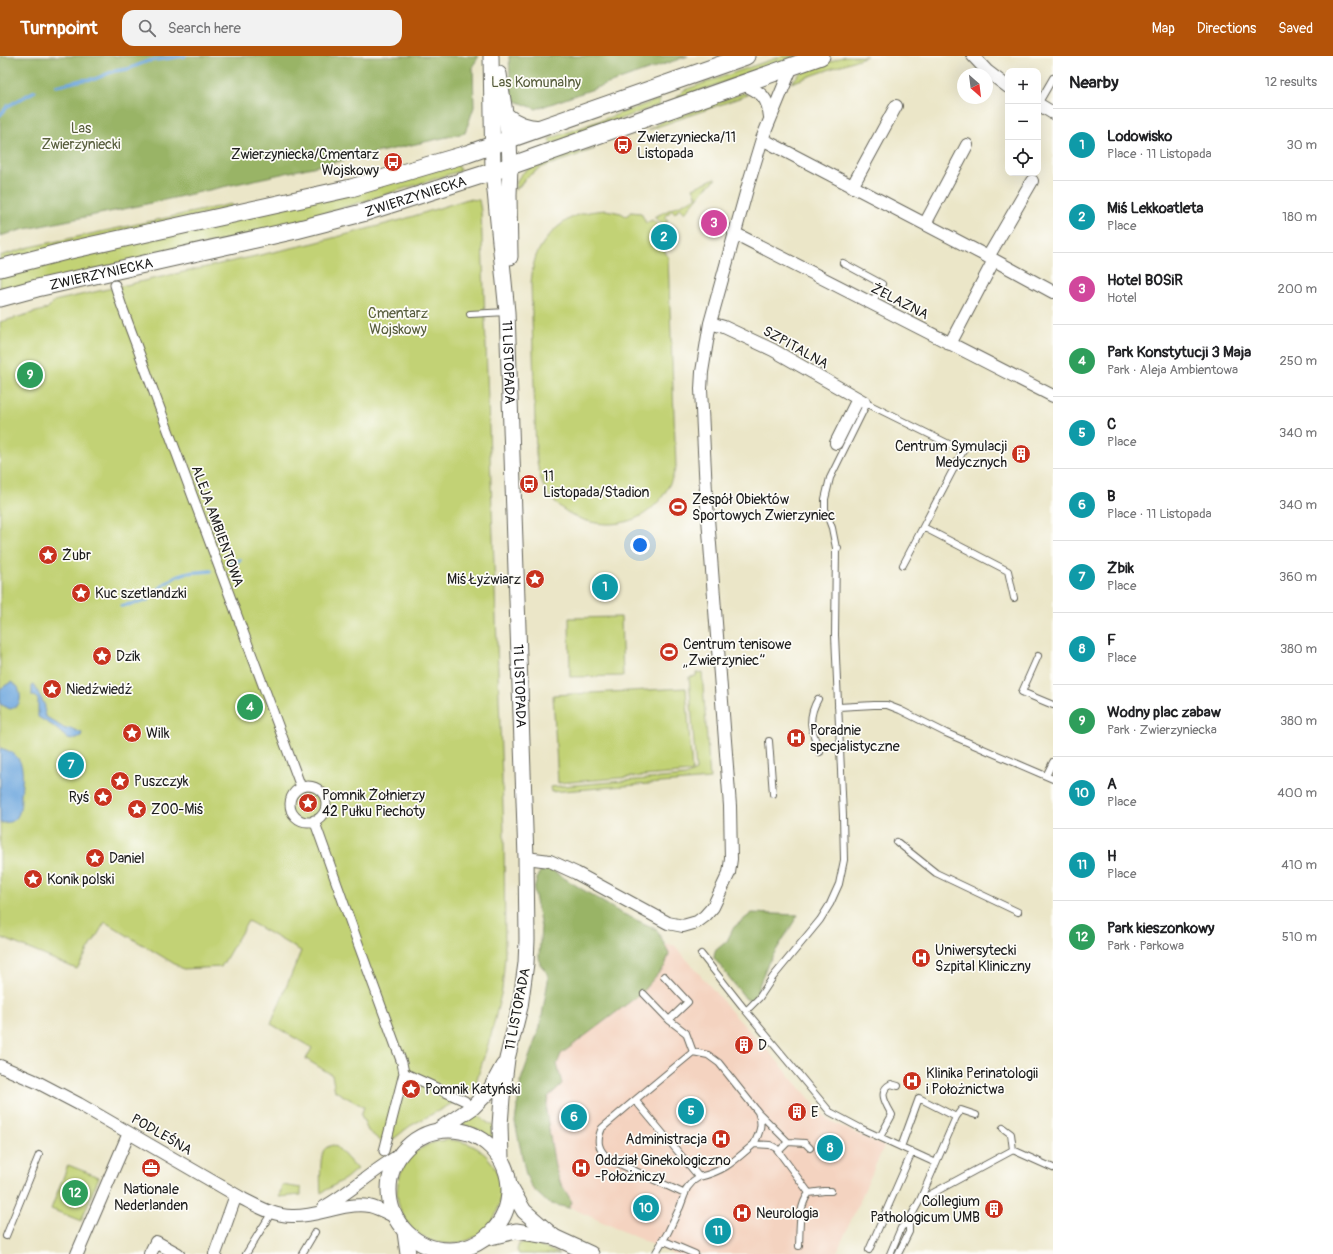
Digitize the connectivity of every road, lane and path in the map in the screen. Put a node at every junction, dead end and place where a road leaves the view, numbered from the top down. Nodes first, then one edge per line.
1 (491, 56) edge
2 (498, 56) edge
3 (746, 56) edge
4 (821, 56) edge
5 (973, 56) edge
6 (792, 66) junction
7 (1053, 78) edge
8 (676, 80) junction
9 (743, 84) junction
10 (1005, 85) edge
11 (1041, 99) edge
12 (681, 106) junction
13 (896, 106) dead end
14 (1041, 106) edge
15 (1053, 113) edge
16 (506, 115) junction
17 (770, 119) junction
18 (541, 128) junction
19 (509, 139) junction
20 (762, 139) junction
21 (492, 145) junction
22 (967, 145) dead end
23 (510, 166) junction
24 (493, 171) junction
25 (1032, 181) dead end
26 (852, 187) junction
27 (925, 224) junction
28 (734, 233) junction
29 (991, 258) junction
30 (843, 263) dead end
31 (0, 268) edge
32 (115, 285) dead end
33 (1052, 288) edge
34 (0, 298) edge
35 (872, 304) junction
36 (507, 312) junction
37 (470, 314) dead end
38 (710, 323) junction
39 (950, 344) junction
40 (1053, 396) edge
41 (863, 402) junction
42 (836, 443) dead end
43 (923, 527) junction
44 (903, 565) dead end
45 (1014, 598) dead end
46 (1038, 656) dead end
47 (818, 699) dead end
48 (1053, 705) edge
49 (838, 707) junction
50 (769, 741) dead end
51 (820, 752) dead end
52 (1053, 762) edge
53 (1046, 776) junction
54 (1053, 779) edge
55 (301, 788) junction
56 (773, 794) dead end
57 (314, 820) junction
58 (897, 842) dead end
59 (526, 858) junction
60 (1018, 912) dead end
61 (701, 954) dead end
62 (664, 976) dead end
63 (644, 994) dead end
64 (746, 1011) junction
65 (668, 1020) junction
66 (693, 1052) junction
67 (508, 1059) junction
68 (0, 1066) edge
69 (404, 1073) junction
70 (898, 1086) dead end
71 (913, 1095) dead end
72 (920, 1098) junction
73 (635, 1100) junction
74 (465, 1101) dead end
75 (758, 1112) junction
76 (976, 1115) dead end
77 (956, 1117) junction
78 (1003, 1128) dead end
79 (439, 1130) junction
80 (128, 1133) junction
81 (880, 1137) junction
82 (788, 1142) junction
83 (754, 1144) junction
84 (901, 1147) junction
85 (810, 1148) dead end
86 (1013, 1150) junction
87 (384, 1151) dead end
88 (779, 1151) junction
89 (912, 1152) junction
90 (400, 1155) junction
91 (39, 1156) dead end
92 (502, 1159) junction
93 (936, 1163) junction
94 (1053, 1168) edge
95 (699, 1177) junction
96 (510, 1188) junction
97 (831, 1191) dead end
98 (810, 1193) junction
99 (685, 1194) junction
100 (236, 1195) junction
101 (920, 1200) junction
102 (272, 1212) junction
103 (312, 1214) junction
104 (395, 1217) junction
105 (909, 1220) junction
106 (315, 1232) dead end
107 (405, 1232) junction
108 (6, 1236) dead end
109 (554, 1237) junction
110 (485, 1238) junction
111 (662, 1240) junction
112 (799, 1246) dead end
113 (869, 1250) dead end
114 (455, 1252) edge
115 (77, 1254) edge
116 (150, 1254) edge
117 (178, 1254) edge
118 (215, 1254) edge
119 (246, 1254) edge
120 (302, 1254) edge
121 (408, 1254) edge
122 (591, 1254) edge
123 (655, 1254) edge
124 (695, 1254) edge
125 (890, 1254) edge
126 (898, 1254) edge

1 - 21 street, 11 LISTOPADA
2 - 16 street, 11 LISTOPADA
3 - 8 main road, ZWIERZYNIECKA
4 - 6 main road, ZWIERZYNIECKA
5 - 10 street
6 - 9 main road, ZWIERZYNIECKA
6 - 17 street
7 - 11 lane
8 - 12 main road
8 - 18 main road, ZWIERZYNIECKA
9 - 12 main road, ZWIERZYNIECKA
9 - 17 street
12 - 23 main road, ZWIERZYNIECKA
13 - 26 street
14 - 15 street
16 - 18 street
16 - 19 street, 11 LISTOPADA
17 - 20 street
18 - 19 main road, ZWIERZYNIECKA
19 - 21 main road, ZWIERZYNIECKA
19 - 23 street, 11 LISTOPADA
20 - 26 street
20 - 28 street
21 - 24 street, 11 LISTOPADA
21 - 31 main road, ZWIERZYNIECKA
22 - 27 street
23 - 24 main road, ZWIERZYNIECKA
23 - 36 street, 11 LISTOPADA
24 - 34 main road, ZWIERZYNIECKA
24 - 36 street, 11 LISTOPADA
25 - 29 street
26 - 27 street
27 - 29 street
28 - 35 street, ŻELAZNA
28 - 38 street
29 - 33 street
29 - 39 street
30 - 35 lane
32 - 55 street, ALEJA AMBIENTOWA
35 - 39 street, ŻELAZNA
36 - 37 lane
36 - 59 street, 11 LISTOPADA
38 - 41 street, SZPITALNA
38 - 59 street
39 - 40 street, ŻELAZNA
41 - 42 street
41 - 43 lane
41 - 49 lane
43 - 44 lane
43 - 45 lane
46 - 48 lane
47 - 51 lane
49 - 53 lane
49 - 64 lane
50 - 56 lane
52 - 53 lane
53 - 54 lane
55 - 57 street
55 - 57 street
57 - 69 street
58 - 60 lane
59 - 67 street, 11 LISTOPADA
61 - 64 lane
62 - 65 lane
63 - 65 lane
64 - 81 lane
65 - 66 lane
66 - 73 lane
66 - 75 lane
67 - 79 street, 11 LISTOPADA
67 - 92 street, 11 LISTOPADA
68 - 80 street, PODLEŚNA
69 - 74 street
69 - 87 street
70 - 81 lane
71 - 72 lane
72 - 77 lane
72 - 84 lane
73 - 95 lane
73 - 99 lane
75 - 82 lane
75 - 83 lane
76 - 77 lane
77 - 93 lane
78 - 86 lane
79 - 90 street
79 - 92 street
80 - 100 street, PODLEŚNA
80 - 115 street
81 - 84 lane
82 - 85 lane
82 - 88 lane
83 - 88 lane
83 - 95 lane
84 - 89 lane
86 - 94 lane
86 - 101 lane
88 - 98 lane
89 - 93 lane
89 - 113 lane
90 - 103 street, PODLEŚNA
90 - 104 street
91 - 108 lane
92 - 96 street
93 - 101 lane
95 - 99 lane
96 - 109 street
96 - 110 street
97 - 98 lane
98 - 112 lane
99 - 111 lane
100 - 102 street, PODLEŚNA
100 - 118 street
101 - 105 lane
102 - 103 street, PODLEŚNA
102 - 119 lane
103 - 104 street, PODLEŚNA
104 - 107 street
105 - 125 lane
105 - 126 lane
106 - 120 lane
107 - 114 street
107 - 121 street
109 - 110 street
109 - 122 street
110 - 114 street
111 - 123 lane
111 - 124 lane
116 - 117 street

